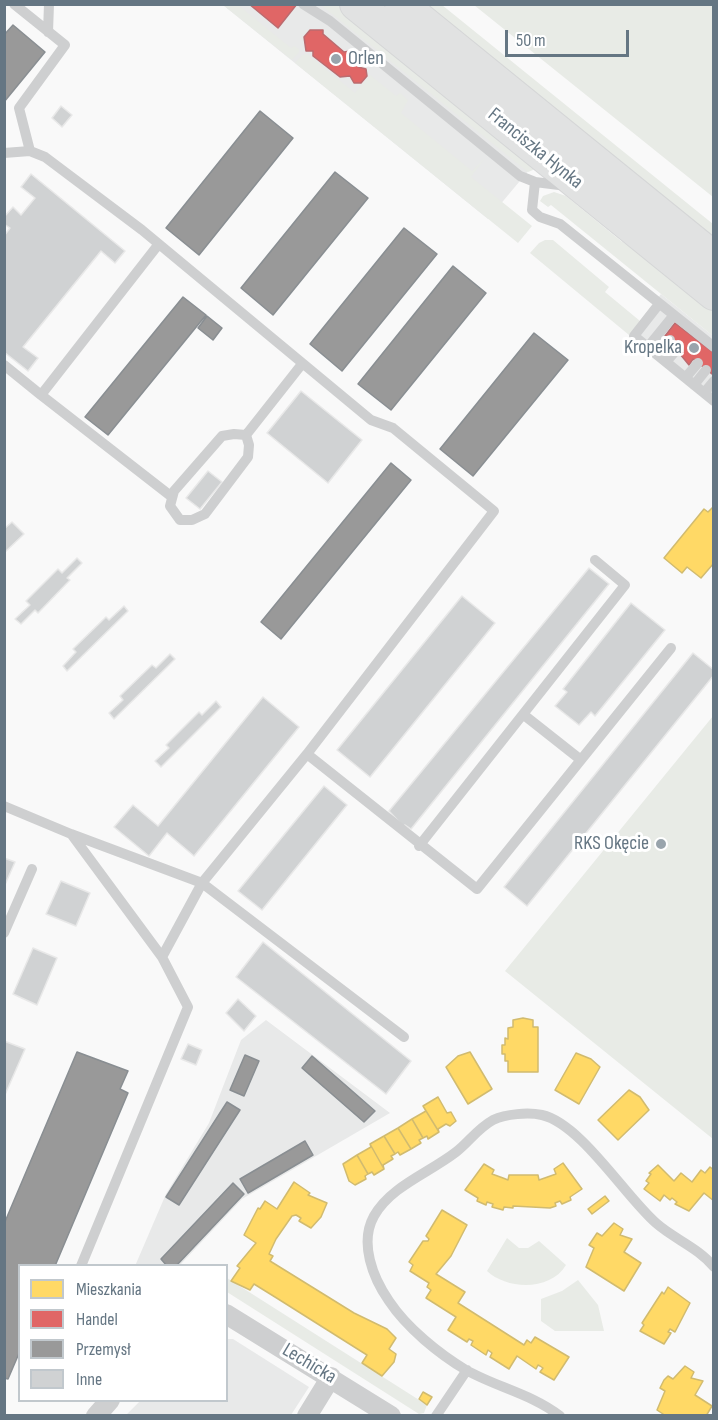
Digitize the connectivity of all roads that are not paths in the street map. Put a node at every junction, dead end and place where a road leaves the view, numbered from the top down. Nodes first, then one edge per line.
1 (14, 4) edge
2 (49, 4) edge
3 (303, 4) edge
4 (356, 4) edge
5 (400, 4) edge
6 (48, 32) junction
7 (30, 151) junction
8 (4, 153) edge
9 (536, 182) junction
10 (582, 188) junction
11 (158, 245) junction
12 (714, 258) edge
13 (714, 294) edge
14 (659, 304) junction
15 (674, 315) junction
16 (674, 344) dead end
17 (648, 347) junction
18 (712, 347) edge
19 (662, 359) junction
20 (302, 364) junction
21 (4, 365) edge
22 (702, 366) dead end
23 (690, 381) junction
24 (714, 381) edge
25 (704, 393) junction
26 (40, 395) junction
27 (714, 401) edge
28 (246, 435) junction
29 (172, 497) junction
30 (594, 560) dead end
31 (671, 648) dead end
32 (524, 715) junction
33 (306, 754) junction
34 (581, 760) junction
35 (4, 806) edge
36 (71, 834) junction
37 (419, 846) junction
38 (32, 869) dead end
39 (202, 883) junction
40 (4, 933) edge
41 (162, 957) junction
42 (404, 1036) dead end
43 (82, 1264) edge
44 (714, 1267) edge
45 (228, 1315) edge
46 (467, 1370) junction
47 (331, 1377) junction
48 (109, 1402) edge
49 (96, 1416) edge
50 (307, 1416) edge
51 (392, 1416) edge
52 (436, 1416) edge
53 (560, 1416) edge

1 - 6 lane
2 - 6 lane
3 - 9 lane
4 - 10 main road, Franciszka Hynka
5 - 12 main road, Franciszka Hynka
6 - 7 lane
7 - 8 lane
7 - 11 lane
9 - 10 lane
9 - 14 lane
10 - 13 main road, Franciszka Hynka
11 - 20 lane
11 - 26 lane
14 - 15 lane
14 - 17 lane
15 - 17 lane
15 - 18 lane
16 - 19 lane
17 - 19 lane
19 - 23 lane
20 - 28 lane
20 - 33 lane
21 - 26 lane
22 - 23 lane
23 - 25 lane
24 - 25 lane
25 - 27 lane
26 - 29 lane
28 - 29 lane
28 - 29 lane
30 - 32 lane
31 - 34 lane
32 - 34 lane
32 - 37 lane
33 - 37 lane
33 - 39 lane
34 - 37 lane
35 - 36 lane
36 - 39 lane
36 - 41 lane
38 - 40 lane
39 - 41 lane
39 - 42 lane
41 - 43 lane
44 - 46 lane
45 - 47 street, Lechicka
46 - 52 lane
46 - 53 lane
47 - 50 street
47 - 51 street, Lechicka
48 - 49 street

